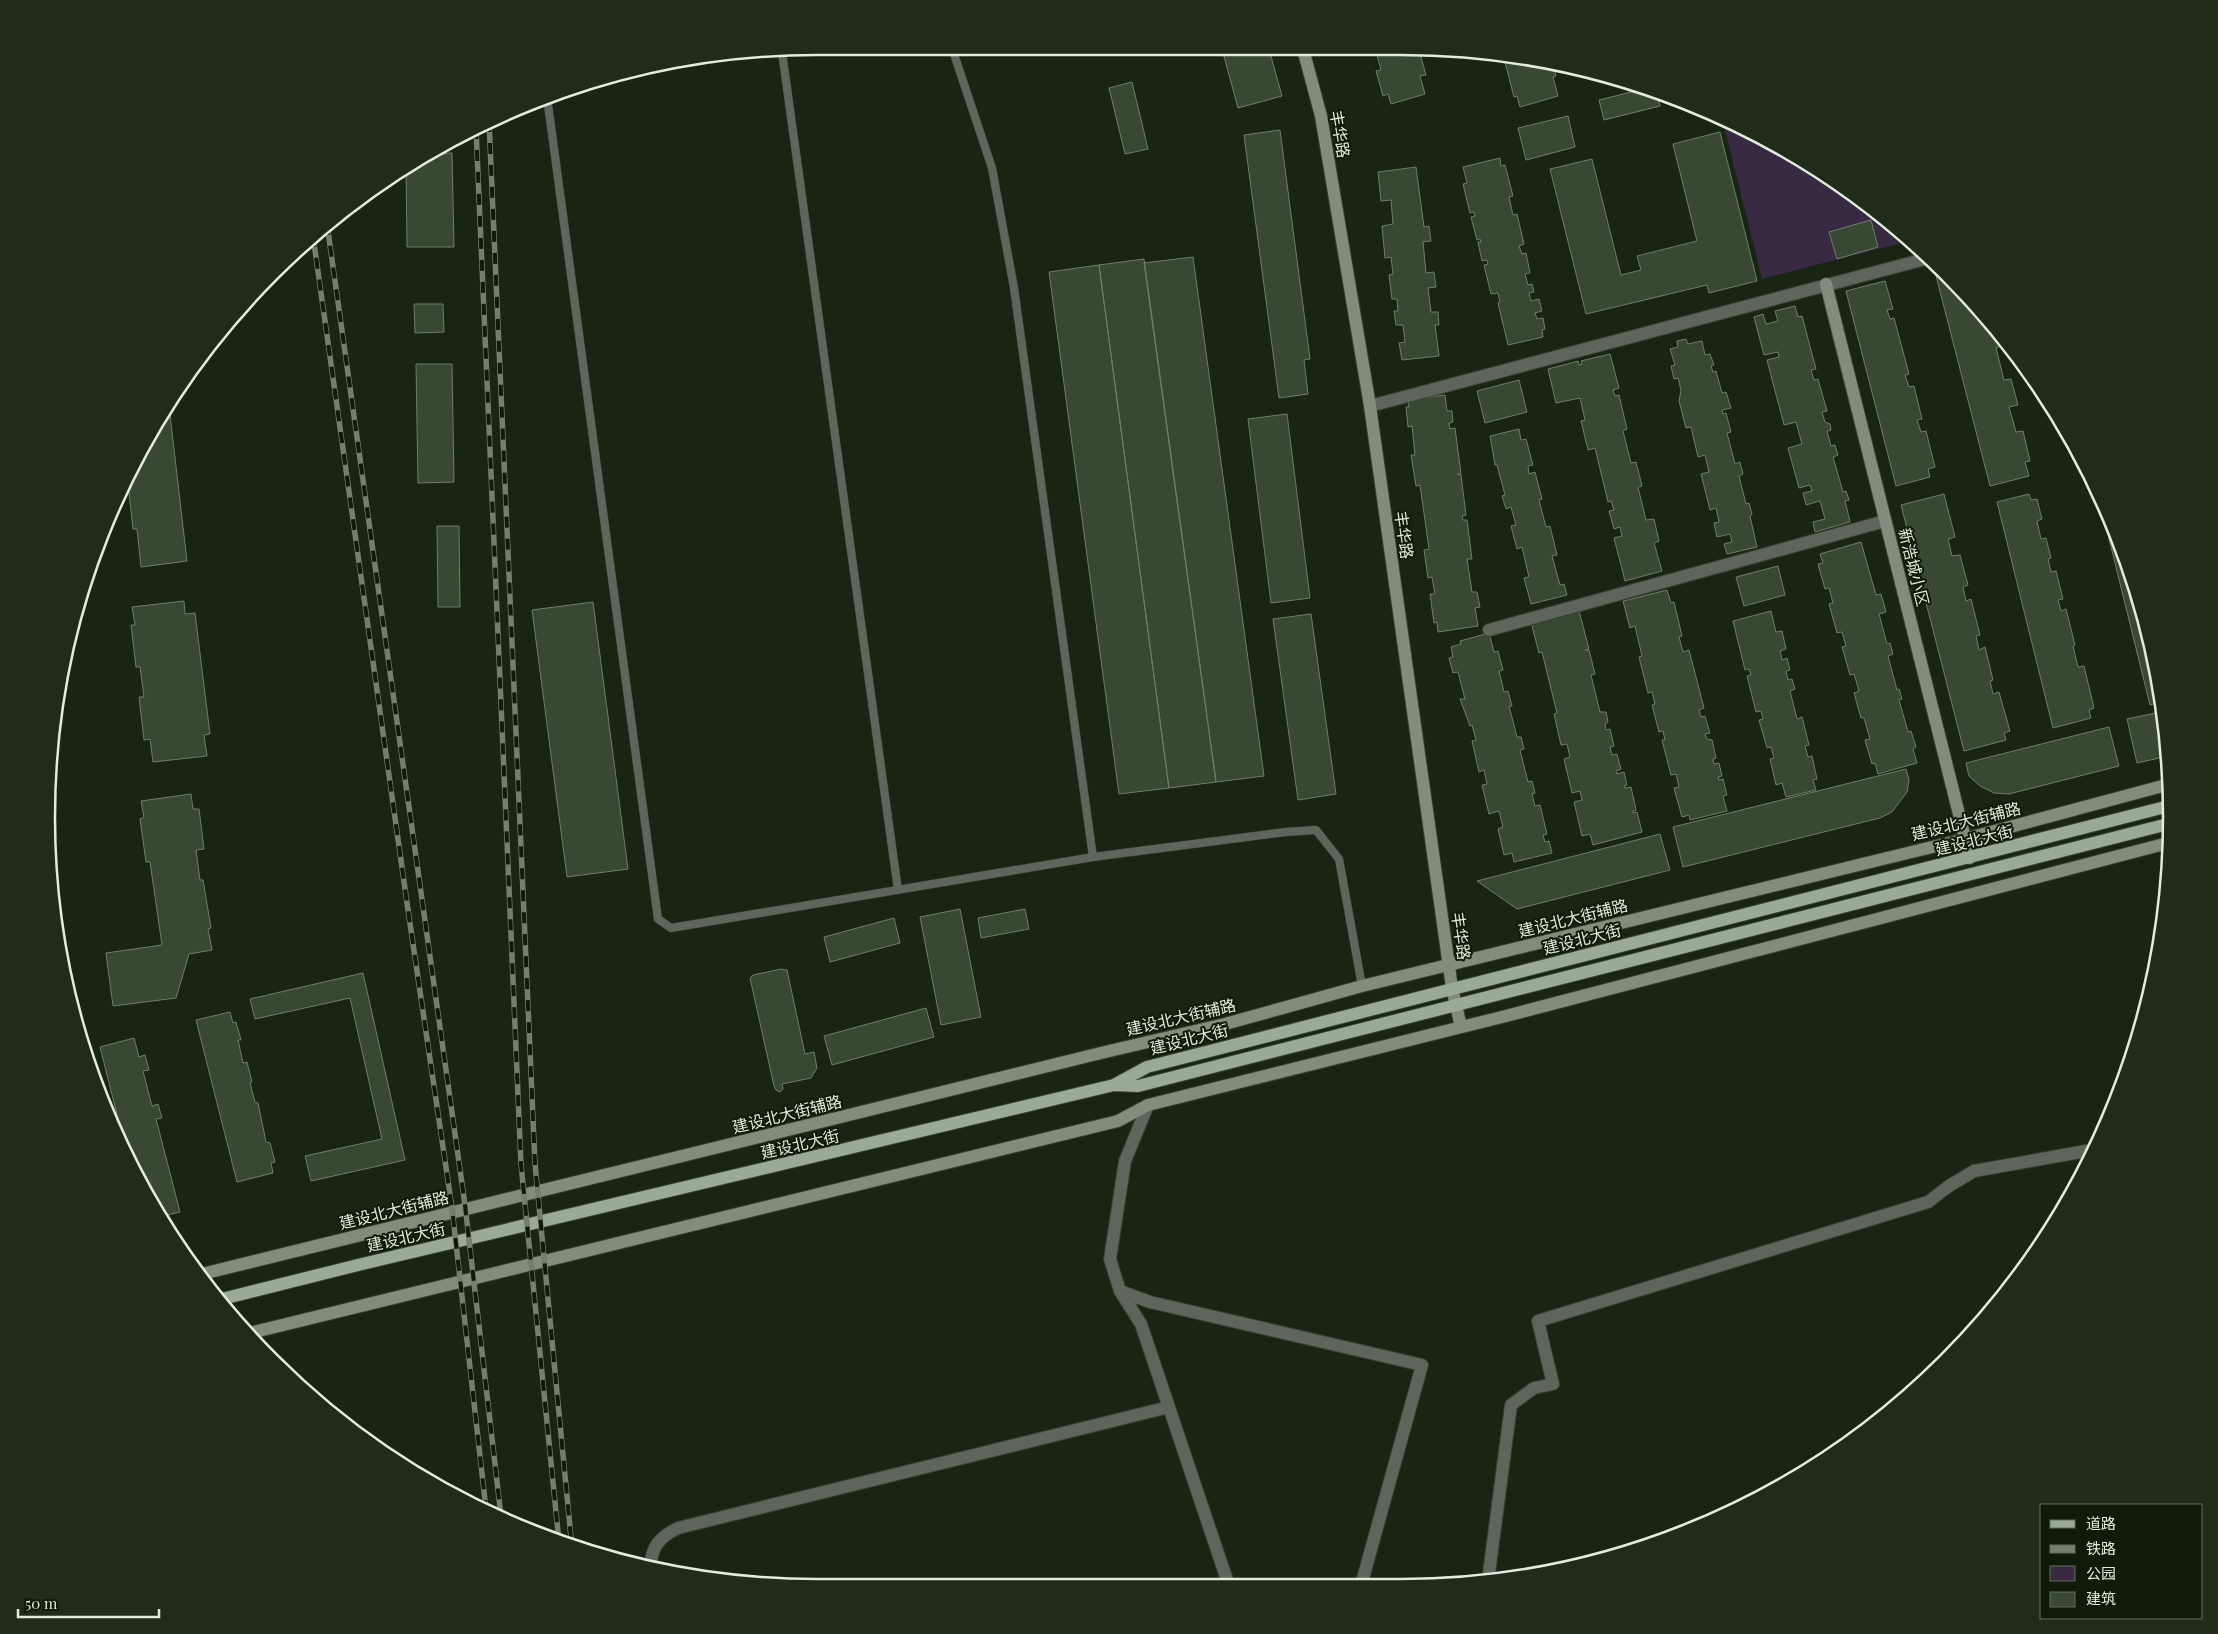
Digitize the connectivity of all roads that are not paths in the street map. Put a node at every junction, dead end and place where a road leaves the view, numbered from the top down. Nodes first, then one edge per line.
1 (954, 55) edge
2 (1305, 55) edge
3 (783, 56) edge
4 (548, 104) edge
5 (1921, 260) edge
6 (1826, 284) junction
7 (1370, 406) junction
8 (1886, 521) junction
9 (1489, 630) dead end
10 (2162, 786) edge
11 (2163, 808) edge
12 (2163, 825) edge
13 (1965, 839) junction
14 (2162, 845) edge
15 (1093, 856) junction
16 (1970, 858) junction
17 (898, 890) junction
18 (1449, 965) junction
19 (1362, 986) junction
20 (1452, 988) junction
21 (1455, 1005) junction
22 (1461, 1027) junction
23 (1114, 1085) junction
24 (1148, 1105) junction
25 (2085, 1151) edge
26 (206, 1273) edge
27 (1120, 1291) junction
28 (226, 1298) edge
29 (256, 1332) edge
30 (1169, 1407) junction
31 (652, 1560) edge
32 (1489, 1573) edge
33 (1227, 1579) edge
34 (1363, 1579) edge

1 - 15 lane
2 - 7 street, 丰华路
3 - 17 lane
4 - 17 lane
5 - 6 street
6 - 7 street
6 - 8 street, 新浩城小区
7 - 18 street, 丰华路
8 - 9 street
8 - 13 street, 新浩城小区
10 - 13 street, 建设北大街辅路
11 - 16 main road, 建设北大街
12 - 21 main road
13 - 16 street, 新浩城小区
13 - 18 street, 建设北大街辅路
14 - 22 street
15 - 17 lane
15 - 19 lane
16 - 20 main road, 建设北大街
18 - 19 street, 建设北大街辅路
18 - 20 street, 丰华路
19 - 26 street, 建设北大街辅路
20 - 21 street, 丰华路
20 - 23 main road, 建设北大街
21 - 22 street, 丰华路
21 - 23 main road
22 - 24 street
23 - 28 main road, 建设北大街
24 - 27 street
24 - 29 street
25 - 32 street
27 - 30 street
27 - 34 street
30 - 31 street
30 - 33 street

